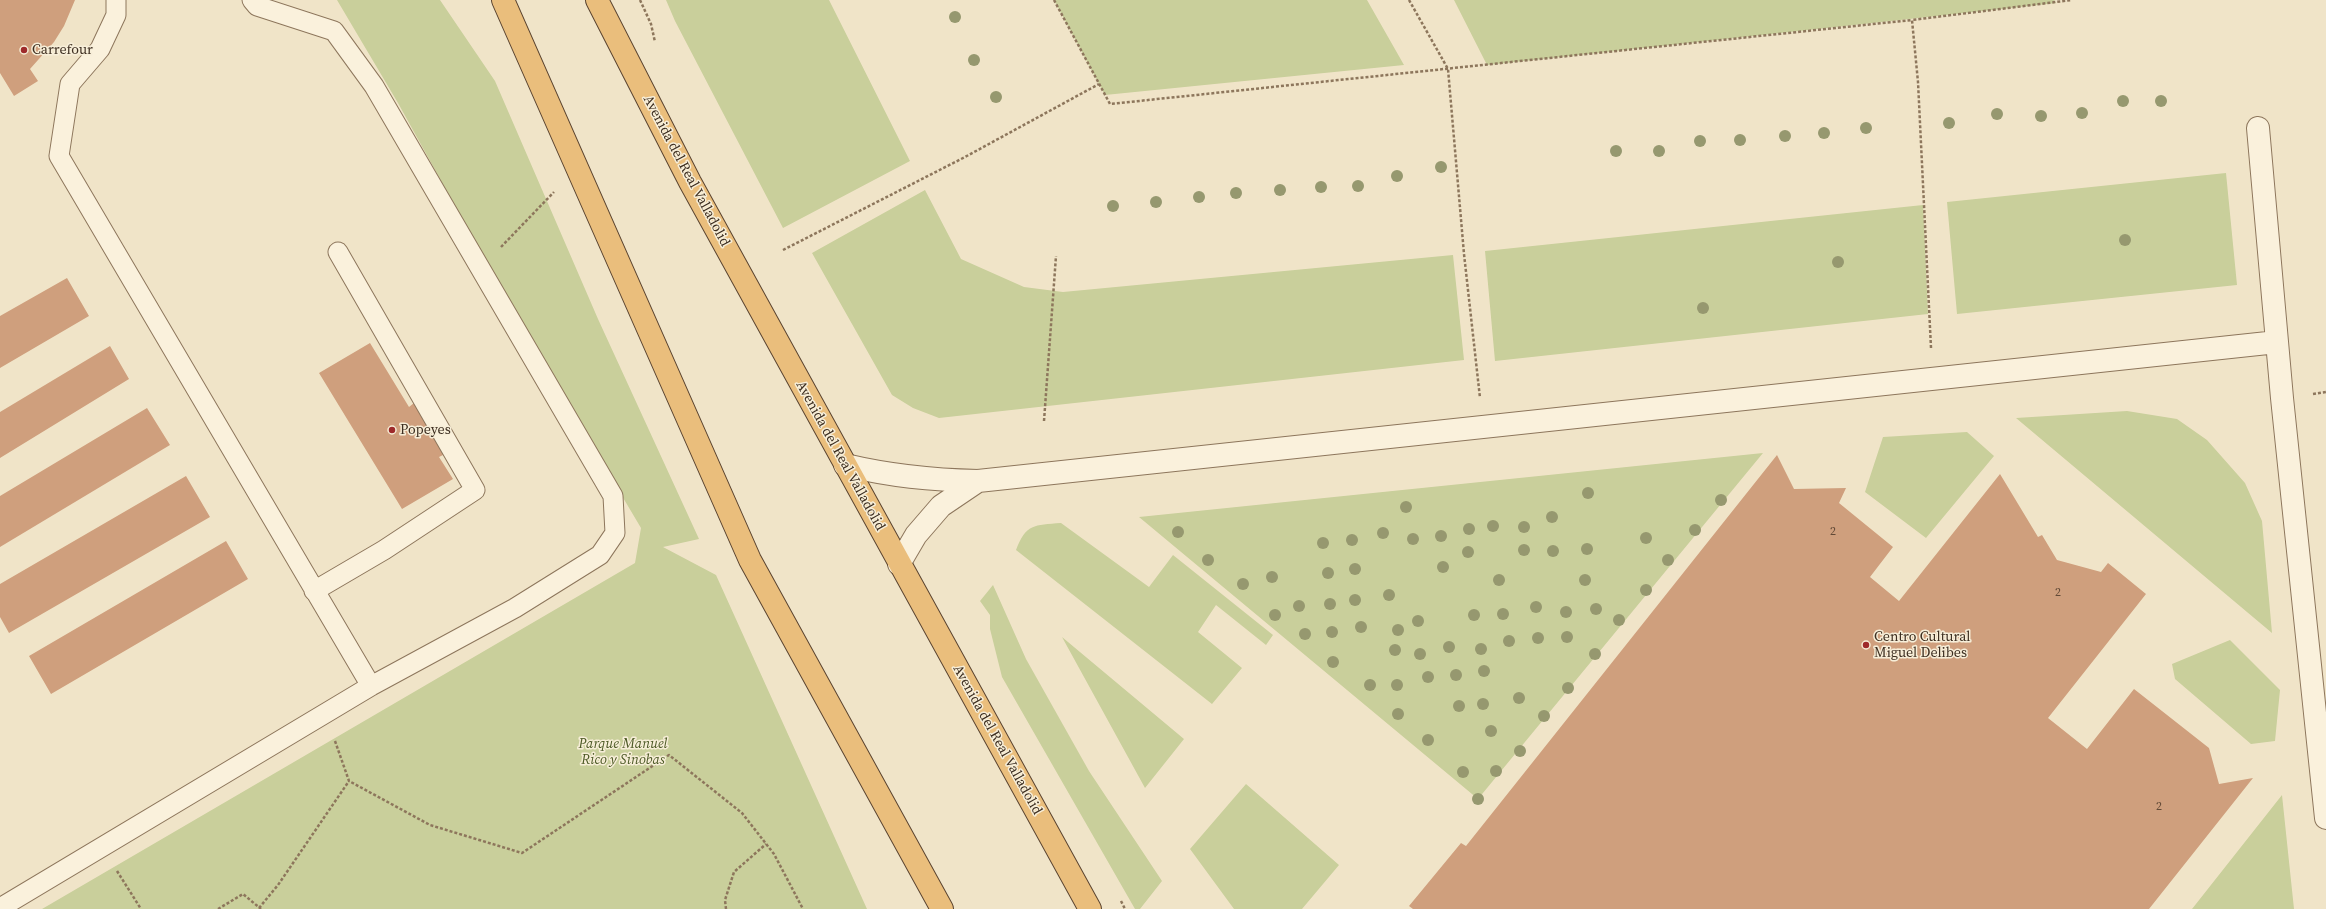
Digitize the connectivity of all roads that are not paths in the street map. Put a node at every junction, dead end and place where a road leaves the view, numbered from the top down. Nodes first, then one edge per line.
1 (116, 0) edge
2 (252, 0) edge
3 (502, 4) edge
4 (600, 4) edge
5 (2258, 128) dead end
6 (338, 252) dead end
7 (2277, 342) junction
8 (845, 465) junction
9 (978, 481) junction
10 (899, 564) junction
11 (314, 591) junction
12 (371, 686) junction
13 (2326, 818) edge
14 (0, 908) edge
15 (942, 909) edge
16 (1090, 909) edge

1 - 11 lane
2 - 12 lane
3 - 15 highway
4 - 8 highway, Avenida del Real Valladolid
5 - 7 street
6 - 11 lane
7 - 9 street
7 - 13 street
8 - 9 street
8 - 10 highway, Avenida del Real Valladolid
9 - 10 street
10 - 16 highway, Avenida del Real Valladolid
11 - 12 lane
12 - 14 lane

